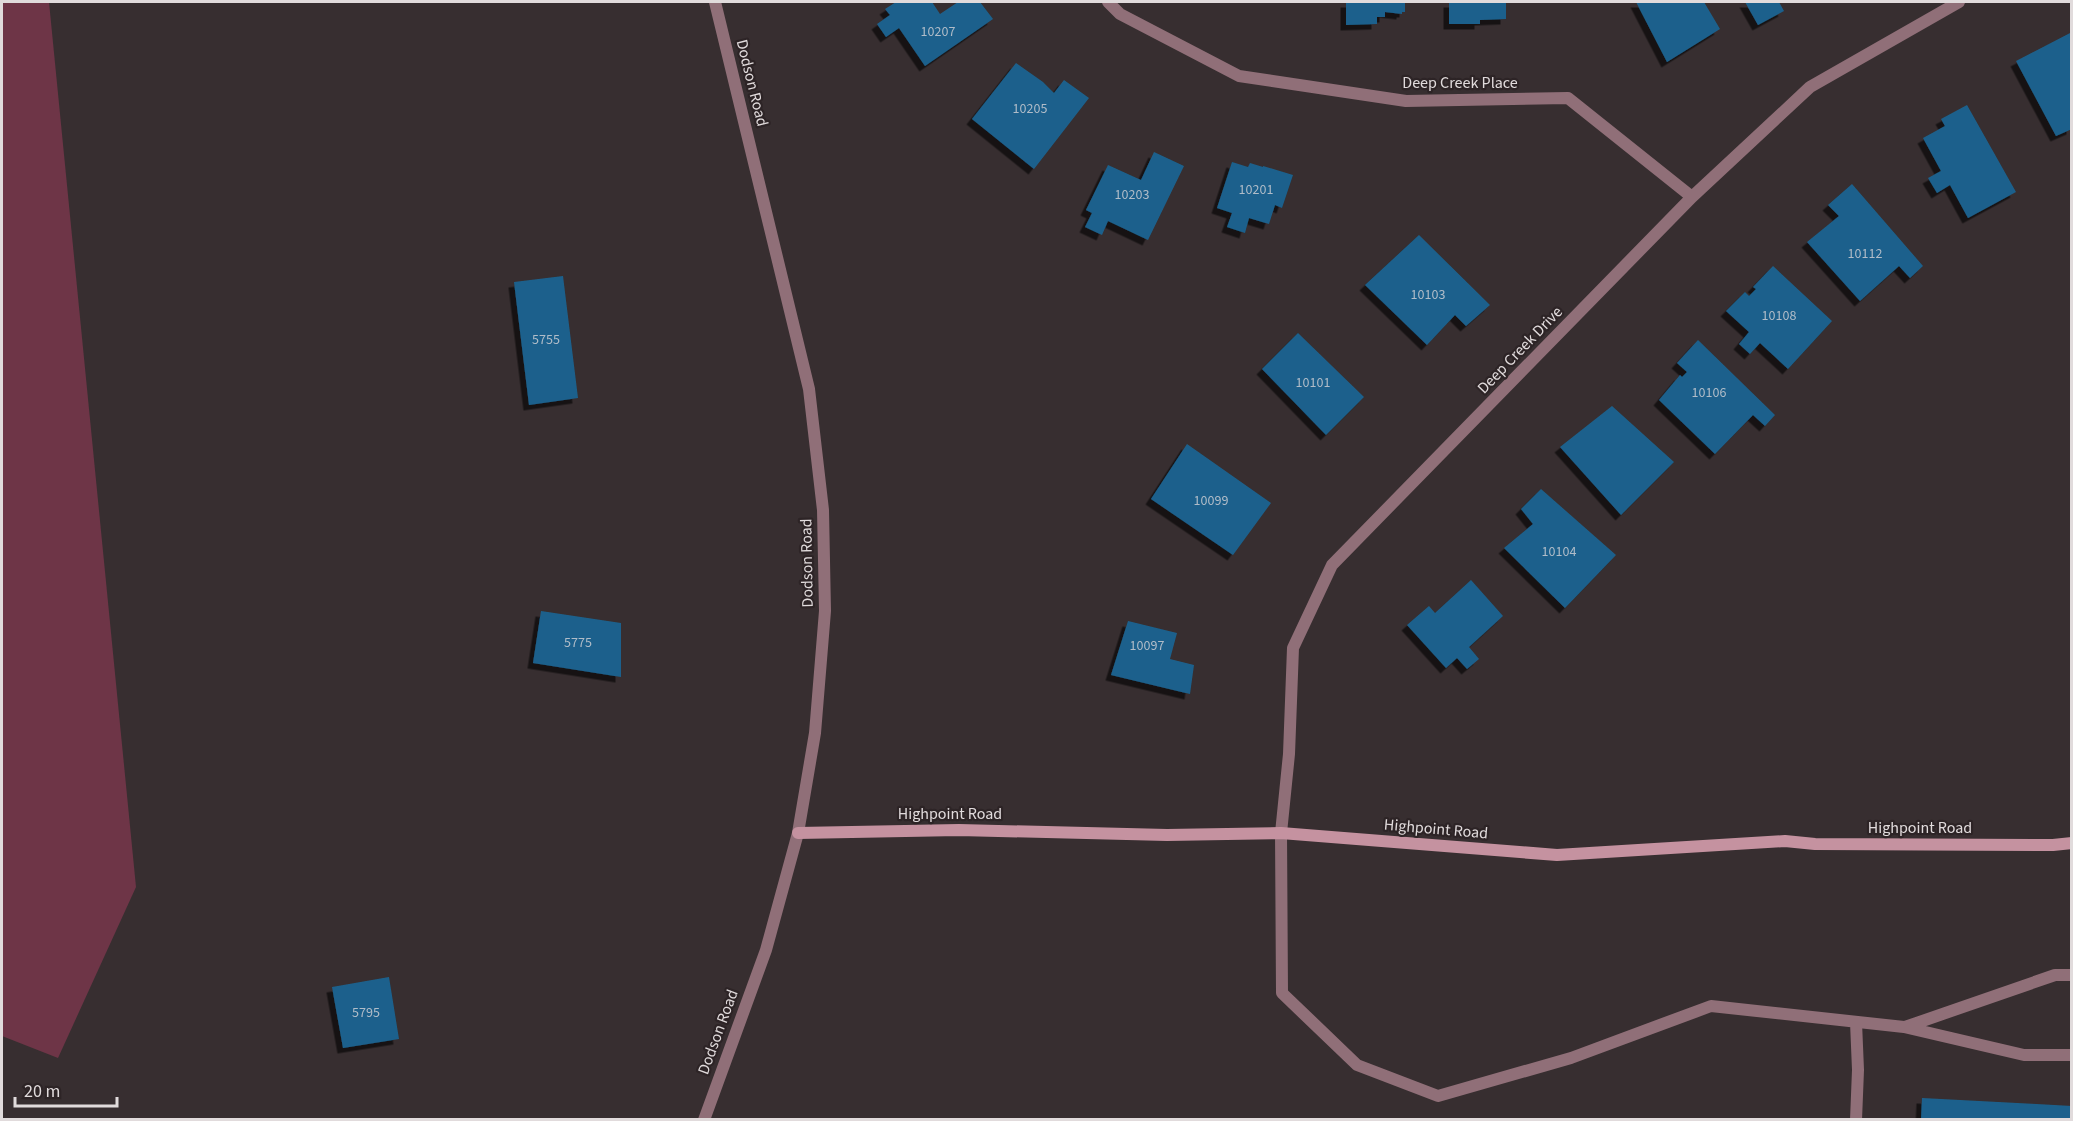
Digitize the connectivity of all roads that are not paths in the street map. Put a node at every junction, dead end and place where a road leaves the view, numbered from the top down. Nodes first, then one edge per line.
1 (715, 2) edge
2 (1108, 2) edge
3 (1959, 2) edge
4 (1692, 197) junction
5 (798, 833) junction
6 (1281, 833) junction
7 (2072, 843) edge
8 (2072, 975) edge
9 (1856, 1022) junction
10 (1904, 1027) junction
11 (2072, 1055) edge
12 (704, 1119) edge
13 (1856, 1119) edge

1 - 5 street, Dodson Road
2 - 4 street, Deep Creek Place
3 - 4 street, Deep Creek Drive
4 - 6 street, Deep Creek Drive
5 - 6 street, Highpoint Road
5 - 12 street, Dodson Road
6 - 7 street, Highpoint Road
6 - 9 street, Deep Creek Drive
8 - 10 street
9 - 10 street, Deep Creek Drive
9 - 13 street
10 - 11 street, Deep Creek Drive

